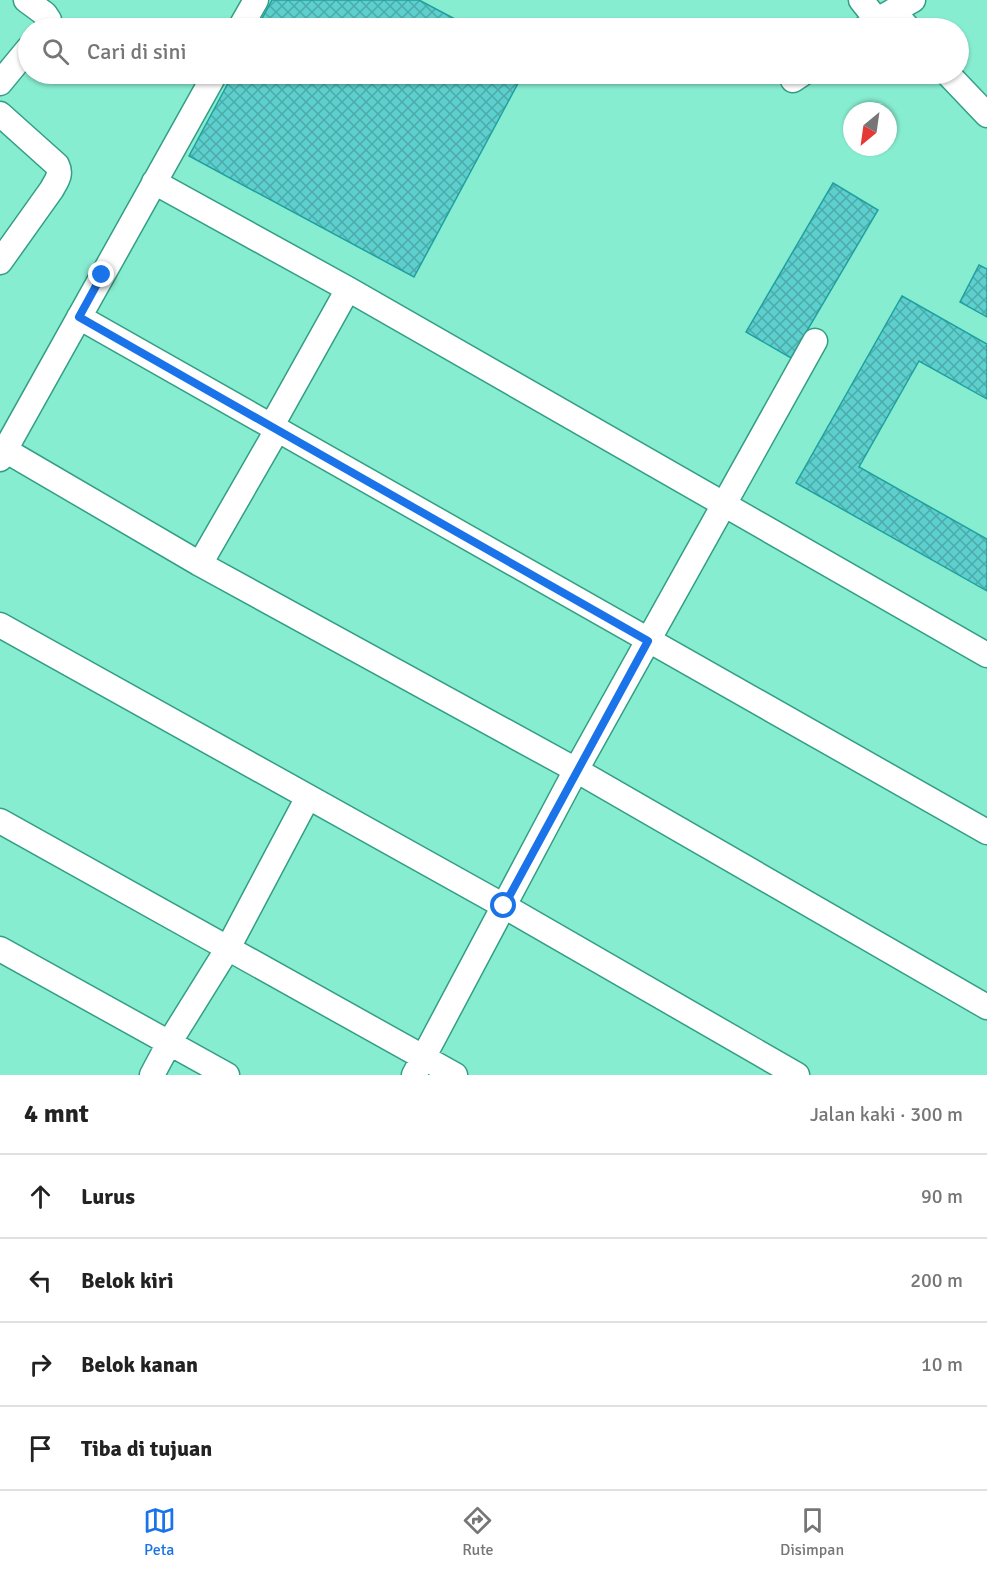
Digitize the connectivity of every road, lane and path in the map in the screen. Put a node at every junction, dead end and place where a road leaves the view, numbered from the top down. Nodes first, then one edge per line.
1 (27, 0) edge
2 (256, 0) edge
3 (861, 0) edge
4 (48, 18) edge
5 (246, 18) edge
6 (891, 18) edge
7 (18, 61) edge
8 (0, 83) edge
9 (209, 84) edge
10 (957, 84) edge
11 (0, 114) edge
12 (987, 116) edge
13 (154, 182) junction
14 (0, 262) edge
15 (348, 289) junction
16 (79, 317) junction
17 (815, 341) dead end
18 (274, 429) junction
19 (3, 455) edge
20 (723, 503) junction
21 (200, 564) junction
22 (0, 625) edge
23 (648, 641) junction
24 (987, 655) edge
25 (576, 770) junction
26 (308, 797) junction
27 (0, 821) edge
28 (987, 832) edge
29 (504, 906) junction
30 (228, 948) junction
31 (0, 949) edge
32 (987, 1007) edge
33 (169, 1043) junction
34 (419, 1066) edge
35 (152, 1075) edge
36 (227, 1075) edge
37 (455, 1075) edge
38 (796, 1075) edge

1 - 4 street
2 - 5 street
3 - 6 street
7 - 8 street
9 - 13 street
10 - 12 street
11 - 14 street
13 - 15 street
13 - 16 street
15 - 18 street
15 - 20 street
16 - 18 street
16 - 19 street
17 - 20 street
18 - 21 street
18 - 23 street
19 - 21 street
20 - 23 street
20 - 24 street
21 - 25 street
22 - 26 street
23 - 25 street
23 - 28 street
25 - 29 street
25 - 32 street
26 - 29 street
26 - 30 street
27 - 30 street
29 - 34 street
29 - 38 street
30 - 33 street
30 - 34 street
31 - 33 street
33 - 35 street
33 - 36 street
34 - 37 street

